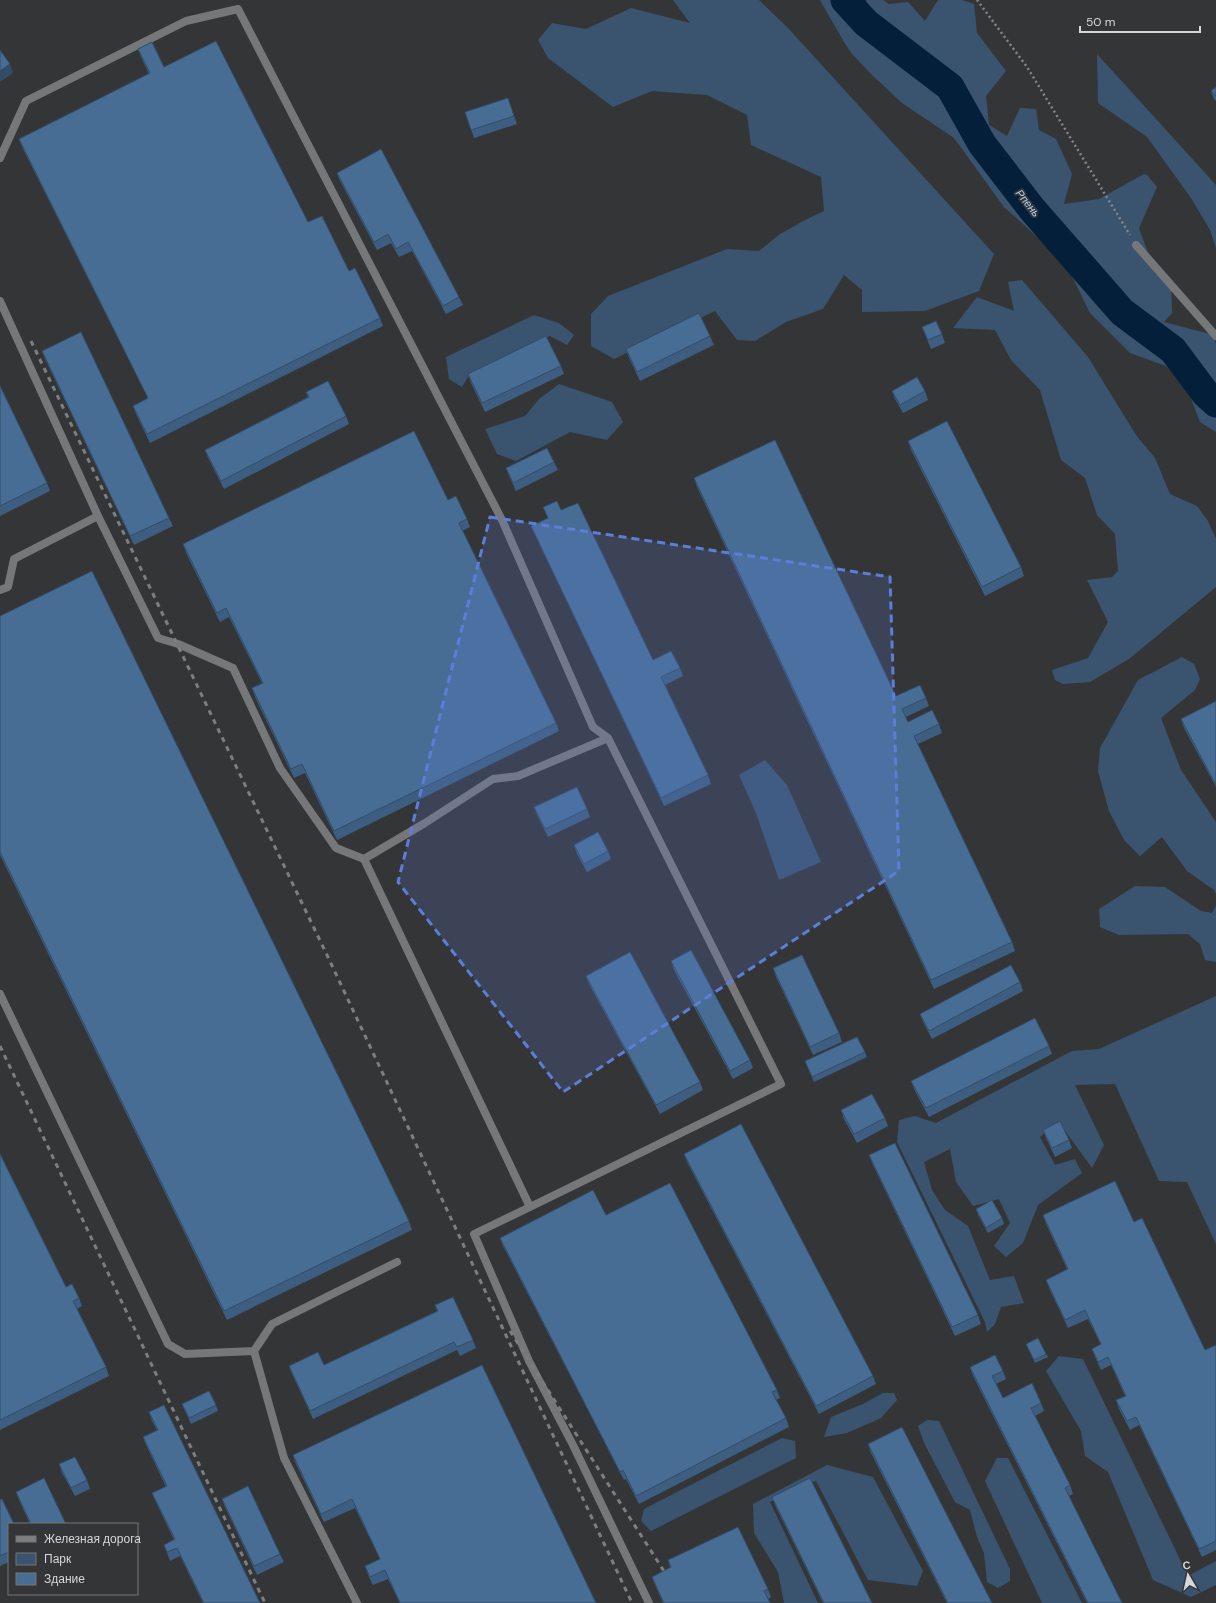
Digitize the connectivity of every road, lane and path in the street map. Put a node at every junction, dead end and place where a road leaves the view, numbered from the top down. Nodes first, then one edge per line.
1 (977, 0) edge
2 (0, 158) edge
3 (1136, 245) joint
4 (0, 301) edge
5 (1216, 336) edge
6 (98, 516) junction
7 (0, 590) edge
8 (608, 738) junction
9 (364, 859) junction
10 (0, 994) edge
11 (530, 1207) junction
12 (397, 1262) dead end
13 (254, 1351) junction
14 (357, 1603) edge
15 (649, 1603) edge

1 - 3 path
2 - 8 lane
3 - 5 lane
4 - 6 lane
6 - 7 lane
6 - 9 lane
8 - 9 lane
8 - 11 lane
9 - 11 lane
10 - 13 lane
11 - 15 lane
12 - 13 lane
13 - 14 lane

